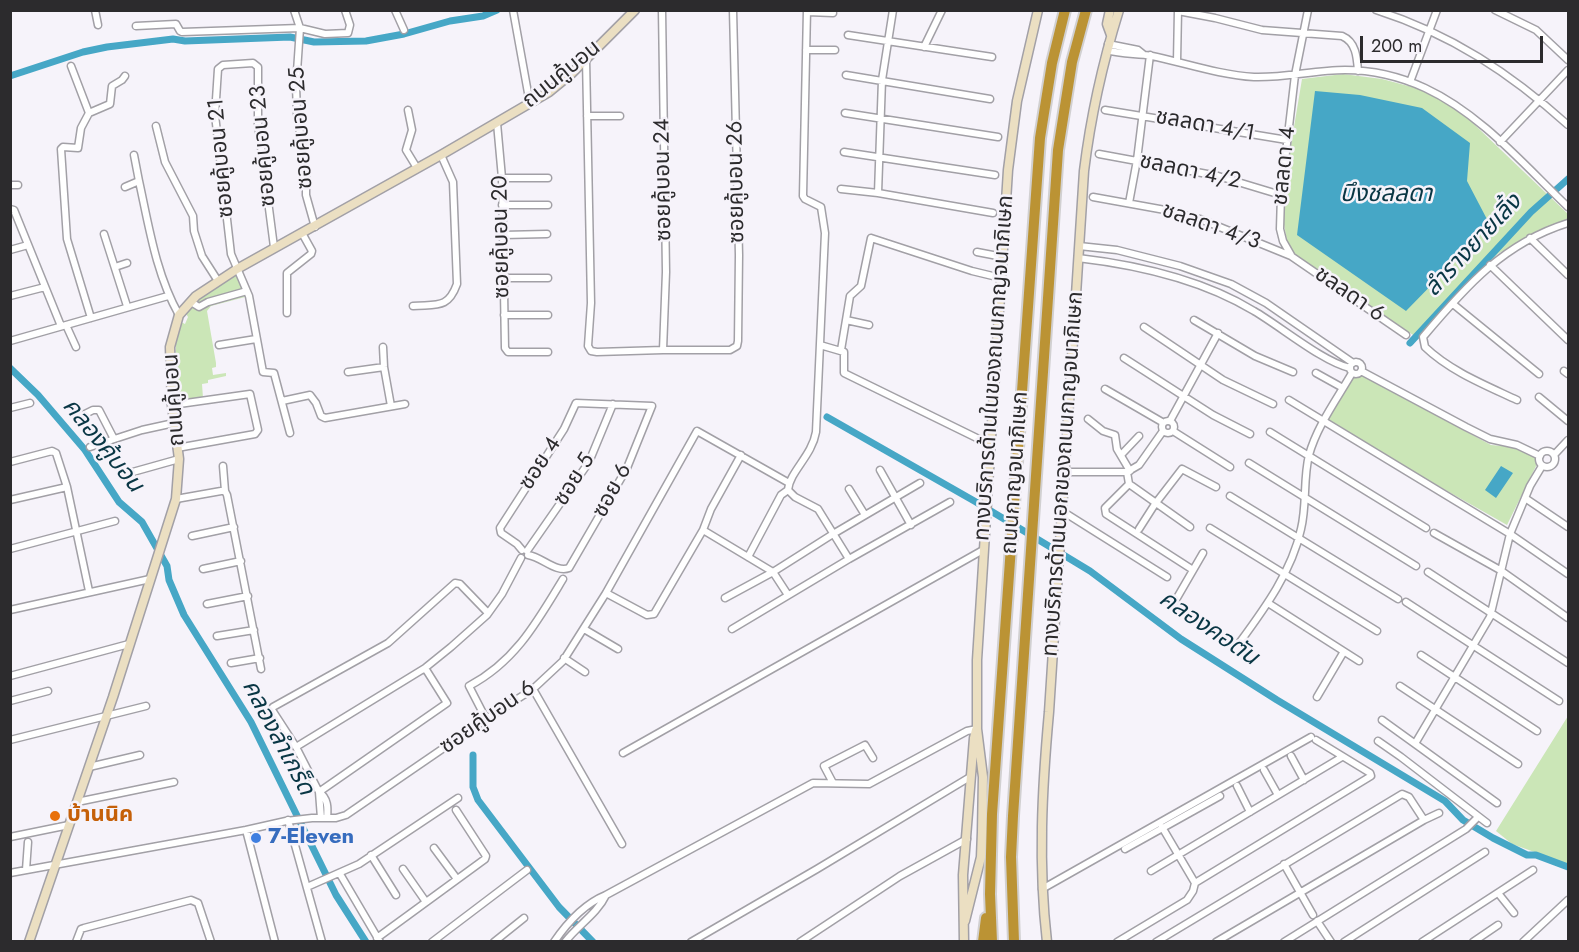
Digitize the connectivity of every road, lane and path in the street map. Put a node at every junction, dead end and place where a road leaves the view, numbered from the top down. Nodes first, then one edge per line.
1 (95, 10) edge
2 (294, 10) edge
3 (345, 10) edge
4 (395, 10) edge
5 (513, 10) edge
6 (635, 10) edge
7 (662, 10) edge
8 (733, 10) edge
9 (893, 10) edge
10 (942, 10) edge
11 (1038, 10) edge
12 (1065, 10) edge
13 (1086, 10) edge
14 (1110, 10) edge
15 (1119, 10) edge
16 (1308, 10) edge
17 (1376, 10) edge
18 (1437, 10) edge
19 (1495, 10) edge
20 (807, 11) edge
21 (1178, 11) edge
22 (833, 14) dead end
23 (98, 25) dead end
24 (136, 26) dead end
25 (300, 28) junction
26 (404, 30) dead end
27 (1430, 30) junction
28 (848, 35) dead end
29 (1304, 35) junction
30 (887, 41) junction
31 (1109, 43) junction
32 (924, 47) junction
33 (806, 50) junction
34 (835, 50) dead end
35 (1147, 55) junction
36 (992, 57) dead end
37 (586, 59) junction
38 (1569, 60) edge
39 (1177, 62) junction
40 (238, 64) joint
41 (71, 66) dead end
42 (1569, 70) edge
43 (1358, 71) junction
44 (846, 75) dead end
45 (1295, 75) junction
46 (125, 76) dead end
47 (882, 80) junction
48 (1410, 82) junction
49 (990, 99) dead end
50 (1540, 100) junction
51 (530, 104) junction
52 (408, 110) dead end
53 (1105, 110) dead end
54 (89, 112) junction
55 (845, 113) dead end
56 (587, 116) junction
57 (621, 116) dead end
58 (1143, 116) junction
59 (881, 119) junction
60 (497, 123) junction
61 (1569, 125) edge
62 (156, 126) dead end
63 (998, 137) dead end
64 (1287, 140) junction
65 (1500, 142) junction
66 (844, 152) dead end
67 (1099, 153) dead end
68 (134, 155) dead end
69 (441, 155) junction
70 (880, 158) junction
71 (1137, 160) junction
72 (417, 168) junction
73 (995, 175) dead end
74 (502, 178) junction
75 (548, 178) dead end
76 (139, 181) junction
77 (18, 184) dead end
78 (10, 185) edge
79 (125, 187) dead end
80 (841, 189) dead end
81 (878, 193) junction
82 (1281, 195) junction
83 (1093, 197) dead end
84 (1129, 203) junction
85 (548, 205) dead end
86 (502, 206) junction
87 (1569, 207) edge
88 (10, 209) edge
89 (993, 213) dead end
90 (1569, 223) edge
91 (315, 226) junction
92 (302, 233) junction
93 (104, 234) dead end
94 (547, 234) dead end
95 (503, 235) junction
96 (1530, 238) junction
97 (1283, 241) junction
98 (28, 245) junction
99 (1079, 246) junction
100 (274, 247) junction
101 (1273, 248) junction
102 (10, 250) edge
103 (977, 252) dead end
104 (1291, 256) junction
105 (1003, 257) junction
106 (1078, 258) junction
107 (127, 263) dead end
108 (1490, 265) junction
109 (115, 267) junction
110 (237, 268) junction
111 (1569, 274) edge
112 (503, 278) junction
113 (548, 278) dead end
114 (1001, 278) junction
115 (218, 281) junction
116 (45, 287) junction
117 (247, 291) junction
118 (10, 296) edge
119 (168, 296) junction
120 (191, 302) junction
121 (1453, 304) junction
122 (127, 306) junction
123 (413, 306) dead end
124 (287, 313) dead end
125 (179, 315) junction
126 (504, 315) junction
127 (548, 315) dead end
128 (91, 318) junction
129 (846, 320) junction
130 (1194, 320) dead end
131 (63, 325) junction
132 (868, 325) dead end
133 (1144, 327) dead end
134 (1218, 333) junction
135 (1406, 335) dead end
136 (256, 339) junction
137 (1569, 340) edge
138 (10, 341) edge
139 (219, 345) dead end
140 (820, 345) junction
141 (76, 347) dead end
142 (383, 347) dead end
143 (663, 350) junction
144 (841, 350) junction
145 (548, 352) dead end
146 (1124, 358) dead end
147 (1201, 364) junction
148 (384, 367) junction
149 (1352, 368) junction
150 (1361, 371) junction
151 (348, 372) dead end
152 (1293, 372) dead end
153 (1316, 373) dead end
154 (1539, 374) dead end
155 (1343, 388) junction
156 (1105, 389) dead end
157 (1184, 396) junction
158 (1539, 398) dead end
159 (1288, 400) dead end
160 (1517, 400) dead end
161 (282, 401) junction
162 (30, 403) dead end
163 (613, 404) junction
164 (1273, 404) dead end
165 (172, 405) junction
166 (405, 405) dead end
167 (391, 406) junction
168 (10, 408) edge
169 (77, 418) dead end
170 (1088, 419) dead end
171 (1170, 421) junction
172 (1324, 421) junction
173 (1569, 421) edge
174 (1162, 422) junction
175 (174, 423) junction
176 (1163, 431) junction
177 (1173, 431) junction
178 (1270, 432) dead end
179 (290, 433) dead end
180 (1250, 434) dead end
181 (1139, 436) dead end
182 (114, 440) junction
183 (1569, 440) edge
184 (991, 445) junction
185 (90, 447) dead end
186 (177, 448) junction
187 (1309, 454) junction
188 (741, 455) junction
189 (1121, 455) junction
190 (1554, 455) junction
191 (1540, 456) junction
192 (179, 459) junction
193 (10, 462) edge
194 (1249, 463) dead end
195 (223, 466) dead end
196 (1542, 466) junction
197 (1230, 467) dead end
198 (880, 470) dead end
199 (1128, 471) junction
200 (1065, 472) junction
201 (123, 475) dead end
202 (920, 483) dead end
203 (1129, 484) junction
204 (67, 487) junction
205 (788, 487) junction
206 (1216, 487) dead end
207 (849, 489) dead end
208 (225, 491) junction
209 (1230, 496) dead end
210 (1304, 497) junction
211 (1525, 498) junction
212 (176, 499) junction
213 (896, 499) junction
214 (10, 500) edge
215 (950, 502) dead end
216 (1155, 504) junction
217 (1062, 511) junction
218 (865, 515) junction
219 (115, 521) dead end
220 (911, 525) junction
221 (234, 527) junction
222 (1190, 527) dead end
223 (1569, 527) edge
224 (1210, 528) dead end
225 (1426, 528) dead end
226 (1139, 529) dead end
227 (702, 530) junction
228 (76, 532) junction
229 (1434, 533) dead end
230 (833, 534) junction
231 (1510, 534) junction
232 (192, 536) dead end
233 (1299, 538) junction
234 (10, 549) edge
235 (983, 550) junction
236 (526, 552) junction
237 (1203, 553) dead end
238 (748, 557) junction
239 (849, 559) junction
240 (241, 561) junction
241 (1416, 566) dead end
242 (202, 569) dead end
243 (1192, 570) junction
244 (1500, 570) junction
245 (773, 572) junction
246 (1428, 572) dead end
247 (1286, 573) junction
248 (1569, 574) edge
249 (1167, 577) dead end
250 (150, 579) junction
251 (563, 579) dead end
252 (89, 591) junction
253 (606, 593) junction
254 (788, 595) junction
255 (248, 596) junction
256 (725, 598) dead end
257 (1398, 599) dead end
258 (1406, 602) dead end
259 (1174, 603) dead end
260 (1268, 603) junction
261 (207, 604) dead end
262 (10, 610) edge
263 (488, 613) junction
264 (1492, 613) junction
265 (1569, 618) edge
266 (584, 629) junction
267 (732, 629) dead end
268 (254, 630) junction
269 (1377, 631) dead end
270 (217, 636) dead end
271 (1240, 642) dead end
272 (129, 644) junction
273 (1473, 644) junction
274 (618, 649) dead end
275 (1343, 653) junction
276 (1421, 655) dead end
277 (260, 658) junction
278 (564, 658) junction
279 (1359, 662) dead end
280 (231, 663) dead end
281 (1569, 663) edge
282 (425, 668) junction
283 (261, 669) dead end
284 (585, 672) dead end
285 (10, 676) edge
286 (1455, 677) junction
287 (1400, 686) dead end
288 (533, 689) junction
289 (48, 691) dead end
290 (1317, 697) dead end
291 (10, 701) edge
292 (1559, 701) dead end
293 (146, 706) dead end
294 (1434, 709) junction
295 (106, 715) junction
296 (486, 719) junction
297 (1383, 720) dead end
298 (977, 729) junction
299 (1537, 730) dead end
300 (10, 740) edge
301 (1378, 741) dead end
302 (1416, 742) junction
303 (296, 747) junction
304 (623, 753) dead end
305 (140, 755) dead end
306 (1291, 756) dead end
307 (1342, 757) junction
308 (873, 758) dead end
309 (1518, 765) dead end
310 (89, 767) junction
311 (1264, 771) dead end
312 (970, 777) junction
313 (1304, 780) junction
314 (174, 782) dead end
315 (833, 783) junction
316 (1237, 786) dead end
317 (319, 792) junction
318 (1278, 795) junction
319 (1220, 796) dead end
320 (458, 798) dead end
321 (77, 802) junction
322 (1497, 803) dead end
323 (456, 810) dead end
324 (1250, 812) junction
325 (1439, 813) dead end
326 (1478, 817) junction
327 (324, 818) junction
328 (292, 820) junction
329 (1424, 820) junction
330 (1487, 823) dead end
331 (69, 825) junction
332 (1162, 827) junction
333 (246, 830) junction
334 (10, 837) edge
335 (967, 839) junction
336 (28, 842) dead end
337 (622, 844) dead end
338 (434, 848) dead end
339 (1125, 849) dead end
340 (1485, 852) dead end
341 (372, 855) junction
342 (965, 855) junction
343 (1179, 855) junction
344 (981, 857) junction
345 (55, 864) junction
346 (1284, 864) junction
347 (403, 868) dead end
348 (26, 870) junction
349 (527, 870) dead end
350 (1533, 870) dead end
351 (1151, 871) dead end
352 (10, 873) edge
353 (339, 874) junction
354 (457, 879) junction
355 (1195, 883) junction
356 (307, 887) junction
357 (1042, 889) junction
358 (1299, 891) junction
359 (1498, 893) junction
360 (990, 894) junction
361 (396, 895) dead end
362 (606, 895) junction
363 (1569, 900) edge
364 (426, 902) junction
365 (1514, 913) dead end
366 (524, 918) dead end
367 (1315, 918) junction
368 (1013, 919) junction
369 (965, 921) junction
370 (1498, 925) dead end
371 (378, 940) edge
372 (498, 941) edge
373 (29, 942) edge
374 (76, 942) edge
375 (211, 942) edge
376 (275, 942) edge
377 (322, 942) edge
378 (432, 942) edge
379 (554, 942) edge
380 (565, 942) edge
381 (691, 942) edge
382 (800, 942) edge
383 (964, 942) edge
384 (983, 942) edge
385 (992, 942) edge
386 (1014, 942) edge
387 (1021, 942) edge
388 (1047, 942) edge
389 (1117, 942) edge
390 (1156, 942) edge
391 (1216, 942) edge
392 (1284, 942) edge
393 (1331, 942) edge
394 (1344, 942) edge
395 (1422, 942) edge
396 (1473, 942) edge
397 (1523, 942) edge

1 - 23 street
2 - 25 street
3 - 25 street
4 - 26 street
5 - 51 street
6 - 37 main road, ถนนคู้บอน
7 - 143 street, ซอยคู้บอน 24
8 - 143 street, ซอยคู้บอน 26
9 - 30 street
10 - 32 street
11 - 105 main road, ทางบริการด้านในของถนนกาญจนาภิเษก
12 - 360 highway, ถนนกาญจนาภิเษก
13 - 368 highway, ถนนกาญจนาภิเษก
14 - 31 main road
15 - 31 main road, ทางบริการด้านนอกของถนนกาญจนาภิเษก
16 - 29 street, ชลลดา 4
17 - 27 street
18 - 27 street
19 - 38 street
20 - 22 street
20 - 33 street
21 - 29 street
21 - 39 street
24 - 25 street
25 - 91 street, ซอยคู้บอน 25
27 - 48 street
27 - 50 street
28 - 30 street
29 - 43 street
29 - 45 street, ชลลดา 4
30 - 32 street
30 - 47 street
31 - 35 street
31 - 99 main road, ทางบริการด้านนอกของถนนกาญจนาภิเษก
32 - 36 street
33 - 34 street
33 - 140 street
35 - 39 street
35 - 58 street
37 - 51 main road, ถนนคู้บอน
37 - 56 street
39 - 45 street
40 - 100 street, ซอยคู้บอน 23
40 - 110 street, ซอยคู้บอน 21
41 - 54 street
42 - 50 street
43 - 45 street
43 - 48 street
44 - 47 street
45 - 64 street, ชลลดา 4
46 - 54 street
47 - 49 street
47 - 59 street
48 - 65 street
50 - 61 street
50 - 65 street
51 - 60 main road, ถนนคู้บอน
52 - 72 street
53 - 58 street, ชลลดา 4/1
54 - 128 street
55 - 59 street
56 - 57 street
56 - 143 street
58 - 64 street, ชลลดา 4/1
58 - 71 street
59 - 63 street
59 - 70 street
60 - 69 main road, ถนนคู้บอน
60 - 74 street, ซอยคู้บอน 20
62 - 115 street
64 - 82 street, ชลลดา 4
65 - 87 street
66 - 70 street
67 - 71 street, ชลลดา 4/2
68 - 76 street
69 - 72 main road, ถนนคู้บอน
69 - 123 street
70 - 73 street
70 - 81 street
71 - 82 street, ชลลดา 4/2
71 - 84 street
72 - 91 main road, ถนนคู้บอน
74 - 75 street
74 - 86 street, ซอยคู้บอน 20
76 - 79 street
76 - 119 street
77 - 78 street
80 - 81 street
81 - 89 street
82 - 97 street, ชลลดา 4
83 - 84 street, ชลลดา 4/3
84 - 101 street, ชลลดา 4/3
85 - 86 street
86 - 95 street, ซอยคู้บอน 20
88 - 98 street
90 - 96 street
91 - 92 main road, ถนนคู้บอน
92 - 100 main road, ถนนคู้บอน
92 - 124 street
93 - 109 street
94 - 95 street
95 - 112 street, ซอยคู้บอน 20
96 - 108 street
96 - 111 street
97 - 101 street
97 - 104 street, ชลลดา 4
98 - 102 street
98 - 116 street
99 - 106 main road, ทางบริการด้านนอกของถนนกาญจนาภิเษก
99 - 149 street
100 - 110 main road, ถนนคู้บอน
101 - 104 street, ชลลดา 4/3
103 - 105 street
104 - 135 street, ชลลดา 6
105 - 114 main road, ทางบริการด้านในของถนนกาญจนาภิเษก
106 - 149 street
106 - 200 main road, ทางบริการด้านนอกของถนนกาญจนาภิเษก
107 - 109 street
108 - 121 street
108 - 137 street
109 - 122 street
110 - 115 main road, ถนนคู้บอน
110 - 117 street
112 - 113 street
112 - 126 street, ซอยคู้บอน 20
114 - 129 street
114 - 184 main road, ทางบริการด้านในของถนนกาญจนาภิเษก
115 - 120 main road, ถนนคู้บอน
116 - 118 street
116 - 131 street
117 - 120 street
117 - 136 street
119 - 122 street
119 - 125 street
120 - 125 main road, ถนนคู้บอน
121 - 154 street
121 - 160 street
122 - 128 street
125 - 165 main road, ถนนคู้บอน
126 - 127 street
126 - 145 street, ซอยคู้บอน 20
128 - 131 street
129 - 132 street
129 - 144 street
130 - 134 street
131 - 138 street
131 - 141 street
133 - 147 street
134 - 147 street
134 - 152 street
136 - 139 street
136 - 161 street
140 - 144 street
140 - 205 street
142 - 148 street
144 - 184 street
146 - 157 street
147 - 157 street
147 - 164 street
148 - 151 street
148 - 167 street
149 - 150 street
149 - 150 street
149 - 155 street
150 - 191 street
153 - 155 street
155 - 172 street
156 - 174 street
157 - 171 street
157 - 180 street
158 - 173 street
159 - 172 street
161 - 167 street
161 - 179 street
162 - 168 street
163 - 236 street, ซอย 5
163 - 236 street, ซอย 4
163 - 236 street, ซอย 6
165 - 175 main road, ถนนคู้บอน
165 - 186 street
166 - 167 street
169 - 182 street
170 - 189 street
171 - 174 street
171 - 177 street
172 - 187 street
172 - 231 street
174 - 176 street
175 - 182 street
175 - 186 main road, ถนนคู้บอน
176 - 177 street
176 - 199 street
177 - 197 street
178 - 187 street
181 - 189 street
182 - 185 street
183 - 190 street
184 - 235 main road, ทางบริการด้านในของถนนกาญจนาภิเษก
186 - 192 main road, ถนนคู้บอน
187 - 210 street
187 - 225 street
188 - 205 street, ซอยคู้บอน 6
188 - 227 street
188 - 253 street, ซอยคู้บอน 6
189 - 199 street
190 - 191 street
190 - 196 street
191 - 196 street
192 - 201 street
192 - 212 main road, ถนนคู้บอน
193 - 204 street
194 - 210 street
195 - 208 street
196 - 211 street
198 - 213 street
199 - 200 street
199 - 203 street
200 - 217 main road, ทางบริการด้านนอกของถนนกาญจนาภิเษก
202 - 213 street
203 - 216 street
203 - 243 street
204 - 214 street
204 - 228 street
205 - 230 street, ซอยคู้บอน 6
205 - 238 street
206 - 216 street
207 - 218 street
208 - 212 street
208 - 221 street
209 - 233 street
210 - 233 street
210 - 241 street
211 - 223 street
211 - 231 street
212 - 250 main road, ถนนคู้บอน
213 - 218 street
213 - 220 street
215 - 220 street
216 - 222 street
216 - 226 street
217 - 249 street
217 - 357 main road, ทางบริการด้านนอกของถนนกาญจนาภิเษก
218 - 230 street
219 - 228 street
220 - 239 street
221 - 232 street
221 - 240 street
224 - 247 street
227 - 238 street
227 - 253 street
228 - 234 street
228 - 252 street
229 - 244 street
230 - 239 street, ซอยคู้บอน 6
230 - 245 street
231 - 244 street
231 - 248 street
233 - 247 street
233 - 257 street
235 - 298 main road, ทางบริการด้านในของถนนกาญจนาภิเษก
235 - 304 street
236 - 263 street
237 - 243 street
238 - 245 street
239 - 254 street
240 - 242 street
240 - 255 street
243 - 259 street
244 - 264 street
244 - 265 street
245 - 254 street
245 - 256 street
246 - 264 street
247 - 260 street
247 - 269 street
250 - 252 street
250 - 272 main road, ถนนคู้บอน
251 - 296 street
252 - 262 street
253 - 266 street, ซอยคู้บอน 6
254 - 267 street
255 - 261 street
255 - 268 street
258 - 273 street
260 - 271 street
260 - 275 street
263 - 282 street
263 - 303 street
264 - 273 street
264 - 281 street
266 - 274 street
266 - 278 street, ซอยคู้บอน 6
268 - 270 street
268 - 277 street
272 - 285 street
272 - 295 main road, ถนนคู้บอน
273 - 286 street
273 - 292 street
275 - 279 street
275 - 290 street
276 - 286 street
277 - 280 street
277 - 283 street
278 - 284 street
278 - 288 street, ซอยคู้บอน 6
282 - 303 street
282 - 317 street
286 - 294 street
286 - 299 street
287 - 294 street
288 - 296 street, ซอยคู้บอน 6
288 - 337 street
289 - 291 street
293 - 295 street
294 - 302 street
294 - 309 street
295 - 300 street
295 - 310 main road, ถนนคู้บอน
296 - 327 street, ซอยคู้บอน 6
297 - 302 street
298 - 312 main road, ทางบริการด้านในของถนนกาญจนาภิเษก
298 - 315 street
298 - 344 main road, ทางบริการด้านในของถนนกาญจนาภิเษก
301 - 326 street
302 - 322 street
303 - 317 street
305 - 310 street
306 - 313 street
307 - 313 street
307 - 355 street
307 - 357 street
308 - 315 street
310 - 321 main road, ถนนคู้บอน
311 - 318 street
312 - 335 main road, ทางบริการด้านในของถนนกาญจนาภิเษก
312 - 381 street
313 - 318 street
314 - 321 street
315 - 362 street
316 - 324 street
317 - 327 street
318 - 324 street
319 - 332 street
320 - 341 street
321 - 331 main road, ถนนคู้บอน
323 - 354 street
324 - 343 street
325 - 329 street
326 - 330 street
326 - 367 street
327 - 328 street, ซอยคู้บอน 6
328 - 333 street, ซอยคู้บอน 6
328 - 356 street
329 - 346 street
329 - 358 street
331 - 334 street
331 - 345 main road, ถนนคู้บอน
332 - 339 street
332 - 343 street
333 - 345 street, ซอยคู้บอน 6
333 - 376 street
335 - 342 main road, ทางบริการด้านในของถนนกาญจนาภิเษก
335 - 382 street
336 - 348 street
338 - 354 street
340 - 394 street
341 - 353 street
341 - 361 street
342 - 344 main road
342 - 369 main road, ทางบริการด้านในของถนนกาญจนาภิเษก
343 - 351 street
343 - 355 street
344 - 369 main road, ทางบริการด้านในของถนนกาญจนาภิเษก
345 - 348 street, ซอยคู้บอน 6
345 - 373 main road, ถนนคู้บอน
346 - 358 street
346 - 390 street
347 - 364 street
348 - 352 street, ซอยคู้บอน 6
349 - 378 street
350 - 359 street
353 - 356 street
353 - 371 street
354 - 364 street
355 - 389 street
356 - 377 street
357 - 388 main road, ทางบริการด้านนอกของถนนกาญจนาภิเษก
358 - 367 street
358 - 391 street
359 - 365 street
359 - 395 street
360 - 384 highway
360 - 385 highway, ถนนกาญจนาภิเษก
362 - 379 street
362 - 380 street
363 - 397 street
364 - 371 street
366 - 372 street
367 - 392 street
367 - 393 street
368 - 386 highway, ถนนกาญจนาภิเษก
368 - 387 highway
369 - 383 main road, ทางบริการด้านในของถนนกาญจนาภิเษก
370 - 396 street
374 - 375 street

